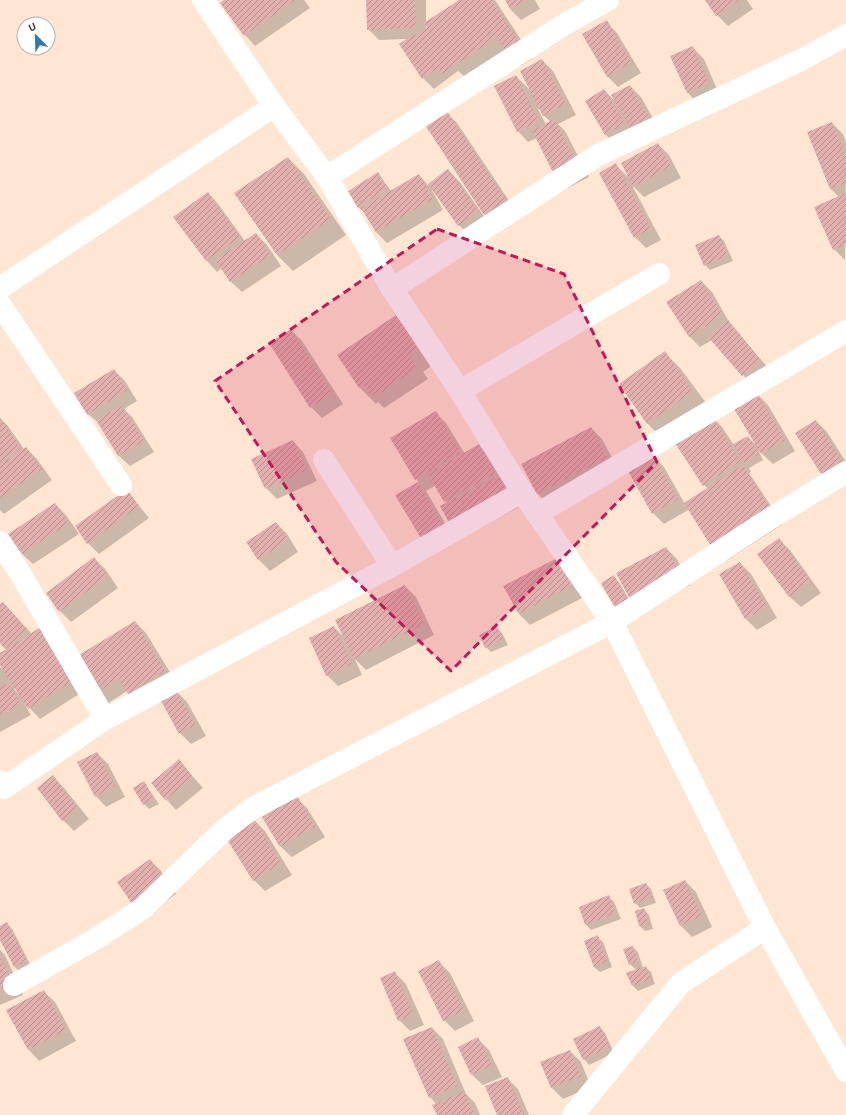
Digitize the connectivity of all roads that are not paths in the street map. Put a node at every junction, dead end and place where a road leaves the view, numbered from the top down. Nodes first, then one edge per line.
1 (203, 0) edge
2 (608, 0) edge
3 (846, 35) edge
4 (274, 106) junction
5 (327, 177) junction
6 (659, 274) dead end
7 (0, 288) edge
8 (392, 289) junction
9 (0, 304) edge
10 (846, 331) edge
11 (460, 391) junction
12 (324, 460) dead end
13 (846, 472) edge
14 (121, 485) dead end
15 (522, 492) junction
16 (537, 514) junction
17 (0, 542) edge
18 (392, 566) junction
19 (612, 622) junction
20 (105, 719) junction
21 (0, 781) edge
22 (765, 928) junction
23 (14, 985) dead end
24 (846, 1071) edge
25 (573, 1115) edge

1 - 4 street
2 - 5 street
3 - 8 street
4 - 5 street
4 - 7 street
5 - 8 street
6 - 11 street
8 - 11 street
9 - 14 street
10 - 16 street
11 - 15 street
12 - 18 street
13 - 19 street
15 - 16 street
15 - 18 street
16 - 19 street
17 - 20 street
18 - 20 street
19 - 22 street
19 - 23 street
20 - 21 street
22 - 24 street
22 - 25 street

